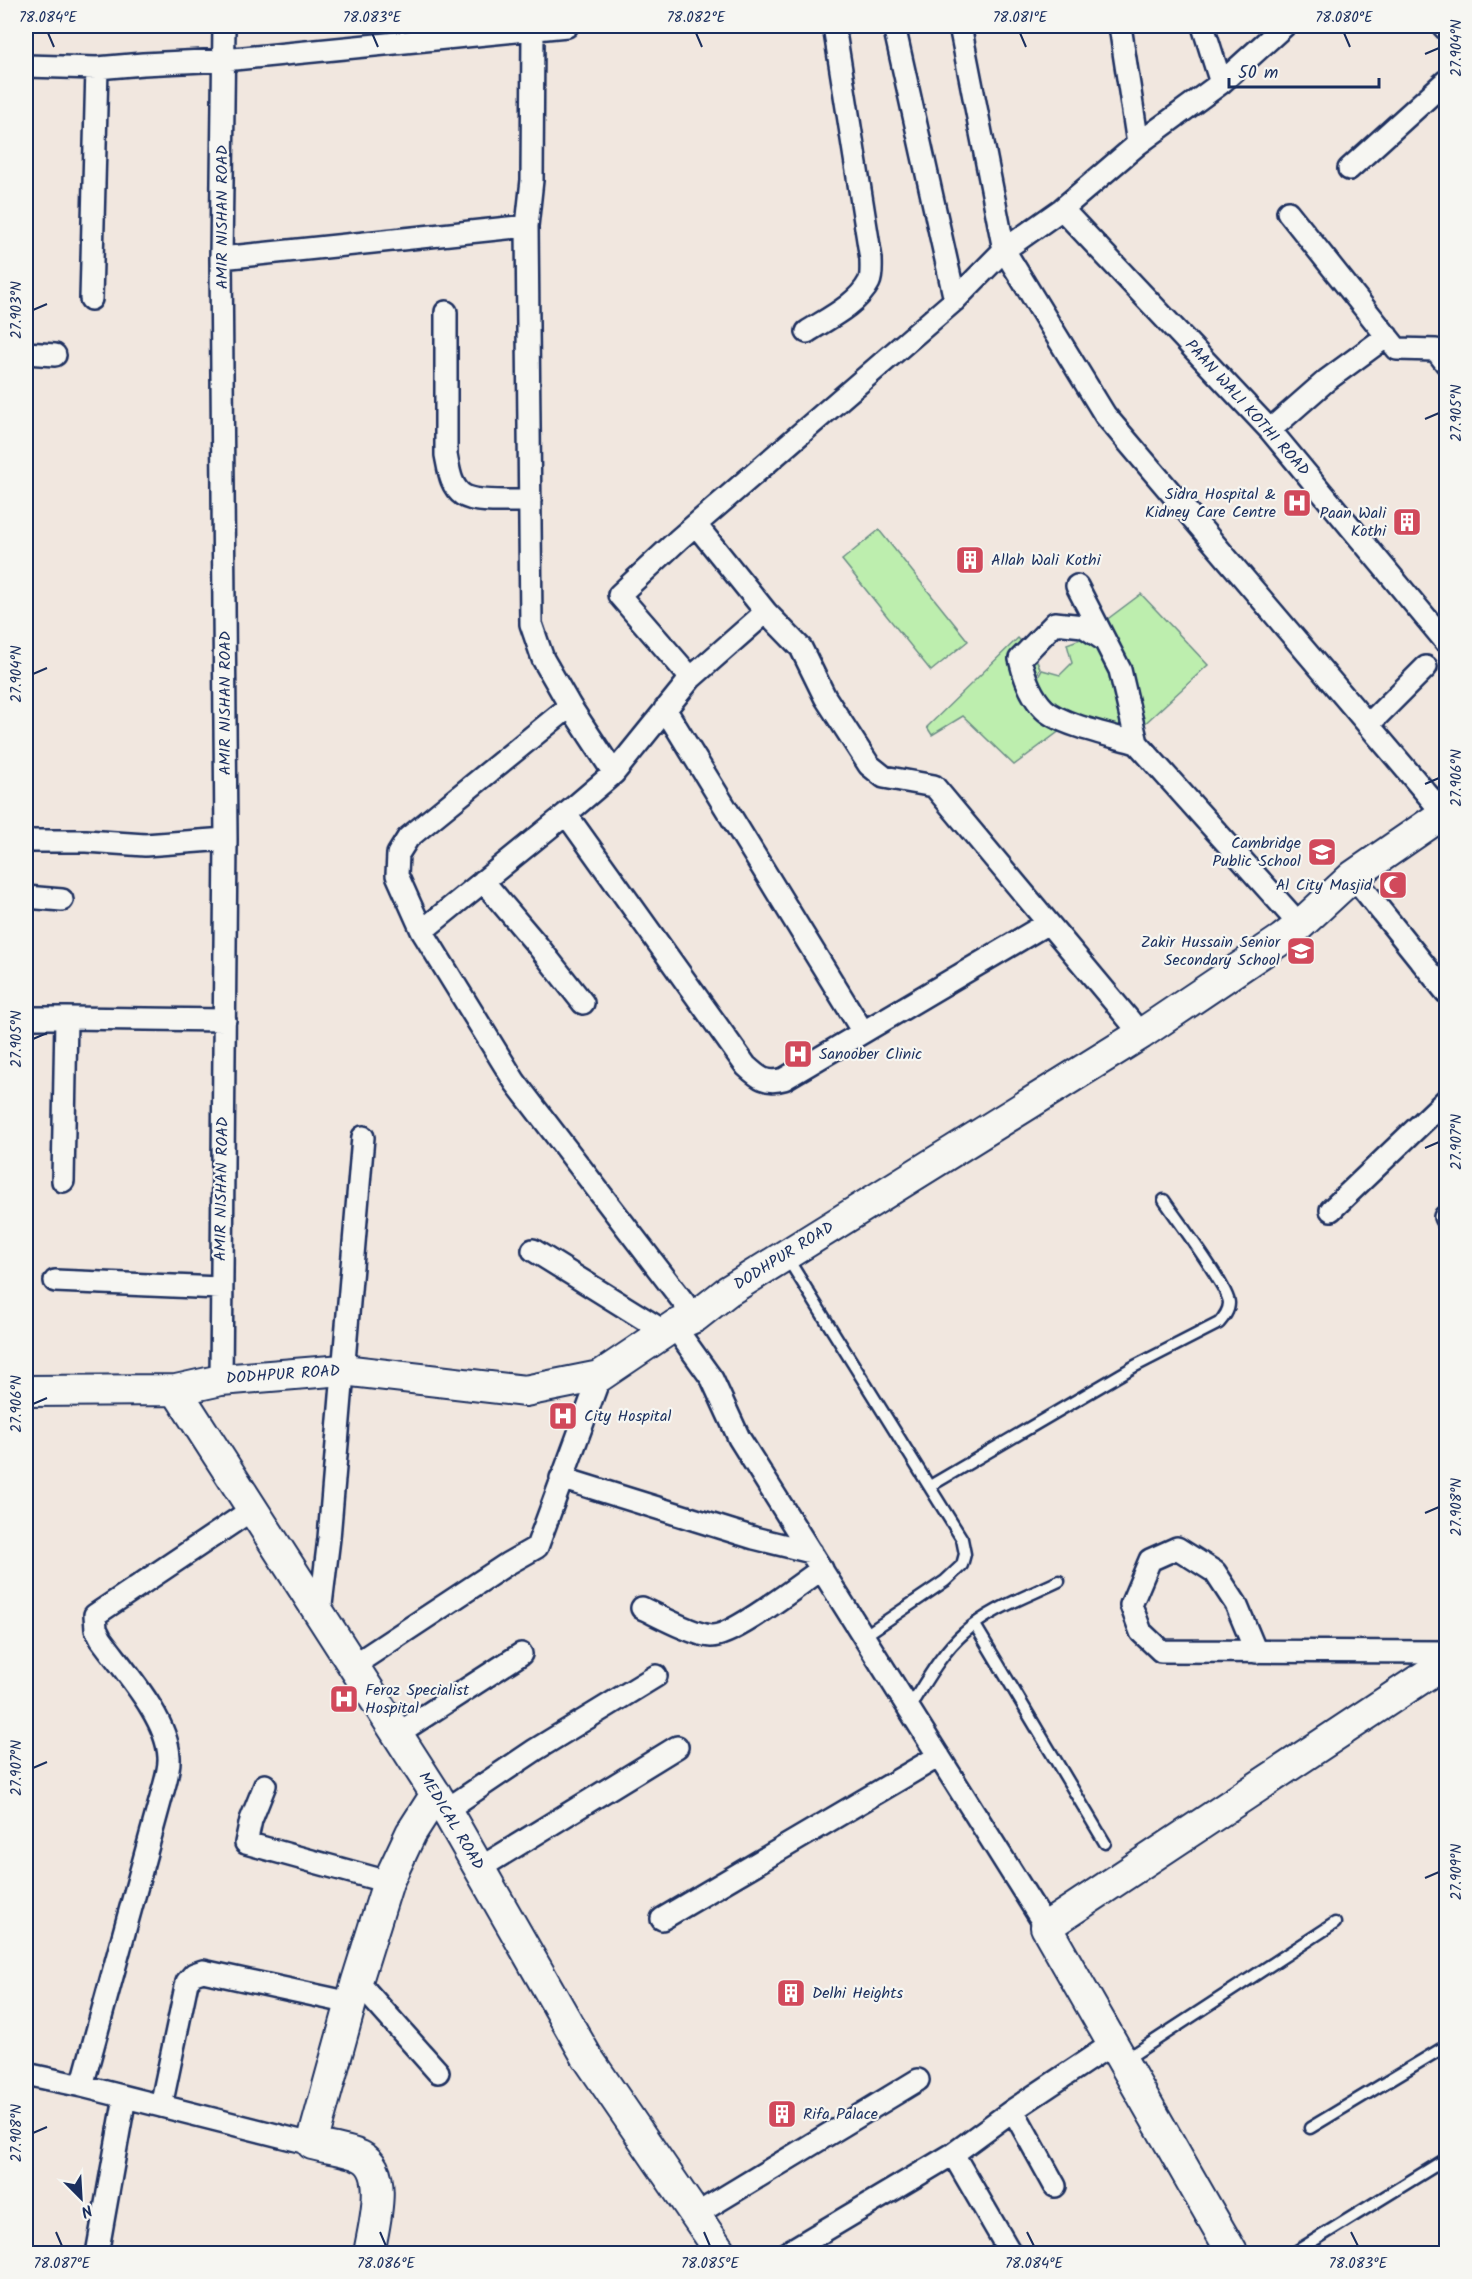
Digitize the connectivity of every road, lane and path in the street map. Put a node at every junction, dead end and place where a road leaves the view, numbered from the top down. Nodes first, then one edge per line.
1 (224, 26) edge
2 (567, 26) edge
3 (834, 26) edge
4 (894, 26) edge
5 (960, 26) edge
6 (1120, 26) edge
7 (1203, 26) edge
8 (1284, 26) edge
9 (1443, 26) edge
10 (1446, 29) edge
11 (465, 30) edge
12 (533, 30) junction
13 (224, 60) junction
14 (26, 66) edge
15 (97, 68) junction
16 (1446, 81) edge
17 (1221, 83) junction
18 (1138, 144) junction
19 (1349, 169) dead end
20 (1062, 209) junction
21 (1288, 213) dead end
22 (527, 226) junction
23 (1004, 250) junction
24 (221, 258) junction
25 (91, 300) dead end
26 (955, 300) junction
27 (446, 312) dead end
28 (807, 332) dead end
29 (1387, 336) junction
30 (26, 353) edge
31 (55, 355) dead end
32 (1446, 363) edge
33 (1270, 430) junction
34 (530, 501) junction
35 (696, 525) junction
36 (1077, 586) dead end
37 (766, 612) junction
38 (1105, 641) junction
39 (1446, 642) edge
40 (1426, 667) dead end
41 (692, 678) junction
42 (570, 706) junction
43 (665, 709) junction
44 (1368, 725) junction
45 (1137, 743) junction
46 (614, 773) junction
47 (1445, 813) edge
48 (566, 814) junction
49 (226, 839) junction
50 (26, 841) edge
51 (1353, 876) junction
52 (483, 881) junction
53 (26, 897) edge
54 (62, 900) dead end
55 (1048, 923) junction
56 (1300, 925) junction
57 (422, 931) junction
58 (1446, 992) edge
59 (583, 1003) dead end
60 (26, 1018) edge
61 (66, 1018) junction
62 (225, 1020) junction
63 (863, 1032) junction
64 (1141, 1034) junction
65 (1446, 1100) edge
66 (363, 1137) dead end
67 (63, 1181) dead end
68 (1164, 1200) dead end
69 (1331, 1210) dead end
70 (533, 1250) dead end
71 (785, 1256) junction
72 (55, 1281) dead end
73 (220, 1288) junction
74 (678, 1325) junction
75 (343, 1370) junction
76 (600, 1376) junction
77 (220, 1380) junction
78 (176, 1390) junction
79 (26, 1391) edge
80 (561, 1478) junction
81 (930, 1486) junction
82 (253, 1509) junction
83 (816, 1561) junction
84 (1059, 1581) dead end
85 (642, 1608) dead end
86 (320, 1613) junction
87 (975, 1625) junction
88 (864, 1636) junction
89 (1256, 1652) junction
90 (1446, 1652) edge
91 (521, 1654) dead end
92 (1446, 1662) edge
93 (354, 1665) junction
94 (656, 1676) dead end
95 (909, 1708) junction
96 (397, 1734) junction
97 (677, 1748) dead end
98 (939, 1756) junction
99 (265, 1785) dead end
100 (441, 1802) junction
101 (1106, 1843) dead end
102 (480, 1868) junction
103 (388, 1882) junction
104 (662, 1918) dead end
105 (1335, 1923) dead end
106 (1046, 1927) junction
107 (354, 1992) junction
108 (1446, 2046) edge
109 (1117, 2053) junction
110 (438, 2072) dead end
111 (26, 2074) edge
112 (918, 2080) dead end
113 (82, 2086) junction
114 (125, 2097) junction
115 (161, 2106) junction
116 (1013, 2110) junction
117 (1310, 2128) dead end
118 (312, 2144) junction
119 (953, 2154) junction
120 (1446, 2159) edge
121 (1055, 2186) dead end
122 (695, 2216) junction
123 (97, 2253) edge
124 (369, 2253) edge
125 (722, 2253) edge
126 (785, 2253) edge
127 (1011, 2253) edge
128 (1233, 2253) edge
129 (1292, 2253) edge

1 - 13 street, AMIR NISHAN ROAD
2 - 12 street
3 - 28 street
4 - 26 street
5 - 23 street
6 - 18 street
7 - 17 street
8 - 17 street
9 - 10 street
11 - 12 street
11 - 13 street
12 - 22 street
13 - 15 street
13 - 24 street, AMIR NISHAN ROAD
14 - 15 street
15 - 25 street
16 - 19 street
17 - 18 street
18 - 20 street
20 - 23 street
20 - 33 street, PAAN WALI KOTHI ROAD
21 - 29 street
22 - 24 street
22 - 34 street
23 - 26 street
23 - 44 street
24 - 49 street, AMIR NISHAN ROAD
26 - 35 street
27 - 34 street
29 - 32 street
29 - 33 street
30 - 31 street
33 - 39 street, PAAN WALI KOTHI ROAD
34 - 42 street
35 - 37 street
35 - 41 street
36 - 38 street
37 - 41 street
37 - 55 street
38 - 45 street
38 - 45 street
40 - 44 street
41 - 43 street
42 - 46 street
42 - 57 street
43 - 46 street
43 - 63 street
44 - 47 street
45 - 56 street
46 - 48 street
47 - 51 street, DODHPUR ROAD
48 - 52 street
48 - 63 street
49 - 50 street
49 - 62 street, AMIR NISHAN ROAD
51 - 56 street, DODHPUR ROAD
51 - 58 street
52 - 57 street
52 - 59 street
53 - 54 street
55 - 63 street
55 - 64 street
56 - 64 street, DODHPUR ROAD
57 - 74 street
60 - 61 street
61 - 62 street
61 - 67 street
62 - 73 street, AMIR NISHAN ROAD
64 - 71 street, DODHPUR ROAD
65 - 69 street
66 - 75 street
68 - 81 lane
70 - 74 street
71 - 74 street, DODHPUR ROAD
71 - 81 lane
72 - 73 street
73 - 77 street, AMIR NISHAN ROAD
74 - 76 street, DODHPUR ROAD
74 - 83 street
75 - 76 street, DODHPUR ROAD
75 - 77 street, DODHPUR ROAD
75 - 86 street
76 - 80 street
77 - 78 street, DODHPUR ROAD
78 - 79 street, DODHPUR ROAD
78 - 82 street, MEDICAL ROAD
80 - 83 street
80 - 93 street
81 - 88 lane
82 - 86 street, MEDICAL ROAD
82 - 113 street
83 - 85 street
83 - 88 street
84 - 87 lane
86 - 93 street, MEDICAL ROAD
87 - 95 lane
87 - 101 lane
88 - 95 street
89 - 89 street
89 - 90 street
91 - 96 street
92 - 106 street
93 - 96 street, MEDICAL ROAD
94 - 100 street
95 - 98 street
96 - 100 street, MEDICAL ROAD
97 - 102 street
98 - 104 street
98 - 106 street
99 - 103 street
100 - 102 street, MEDICAL ROAD
100 - 103 street
102 - 122 street, MEDICAL ROAD
103 - 107 street
105 - 109 lane
106 - 109 street
107 - 110 street
107 - 115 street
107 - 118 street
108 - 117 lane
109 - 116 street
109 - 128 street
111 - 113 street
112 - 122 street
113 - 114 street
114 - 115 street
114 - 123 street
115 - 118 street
116 - 119 street
116 - 121 street
118 - 124 street
119 - 126 street
119 - 127 street
120 - 129 lane
122 - 125 street, MEDICAL ROAD

